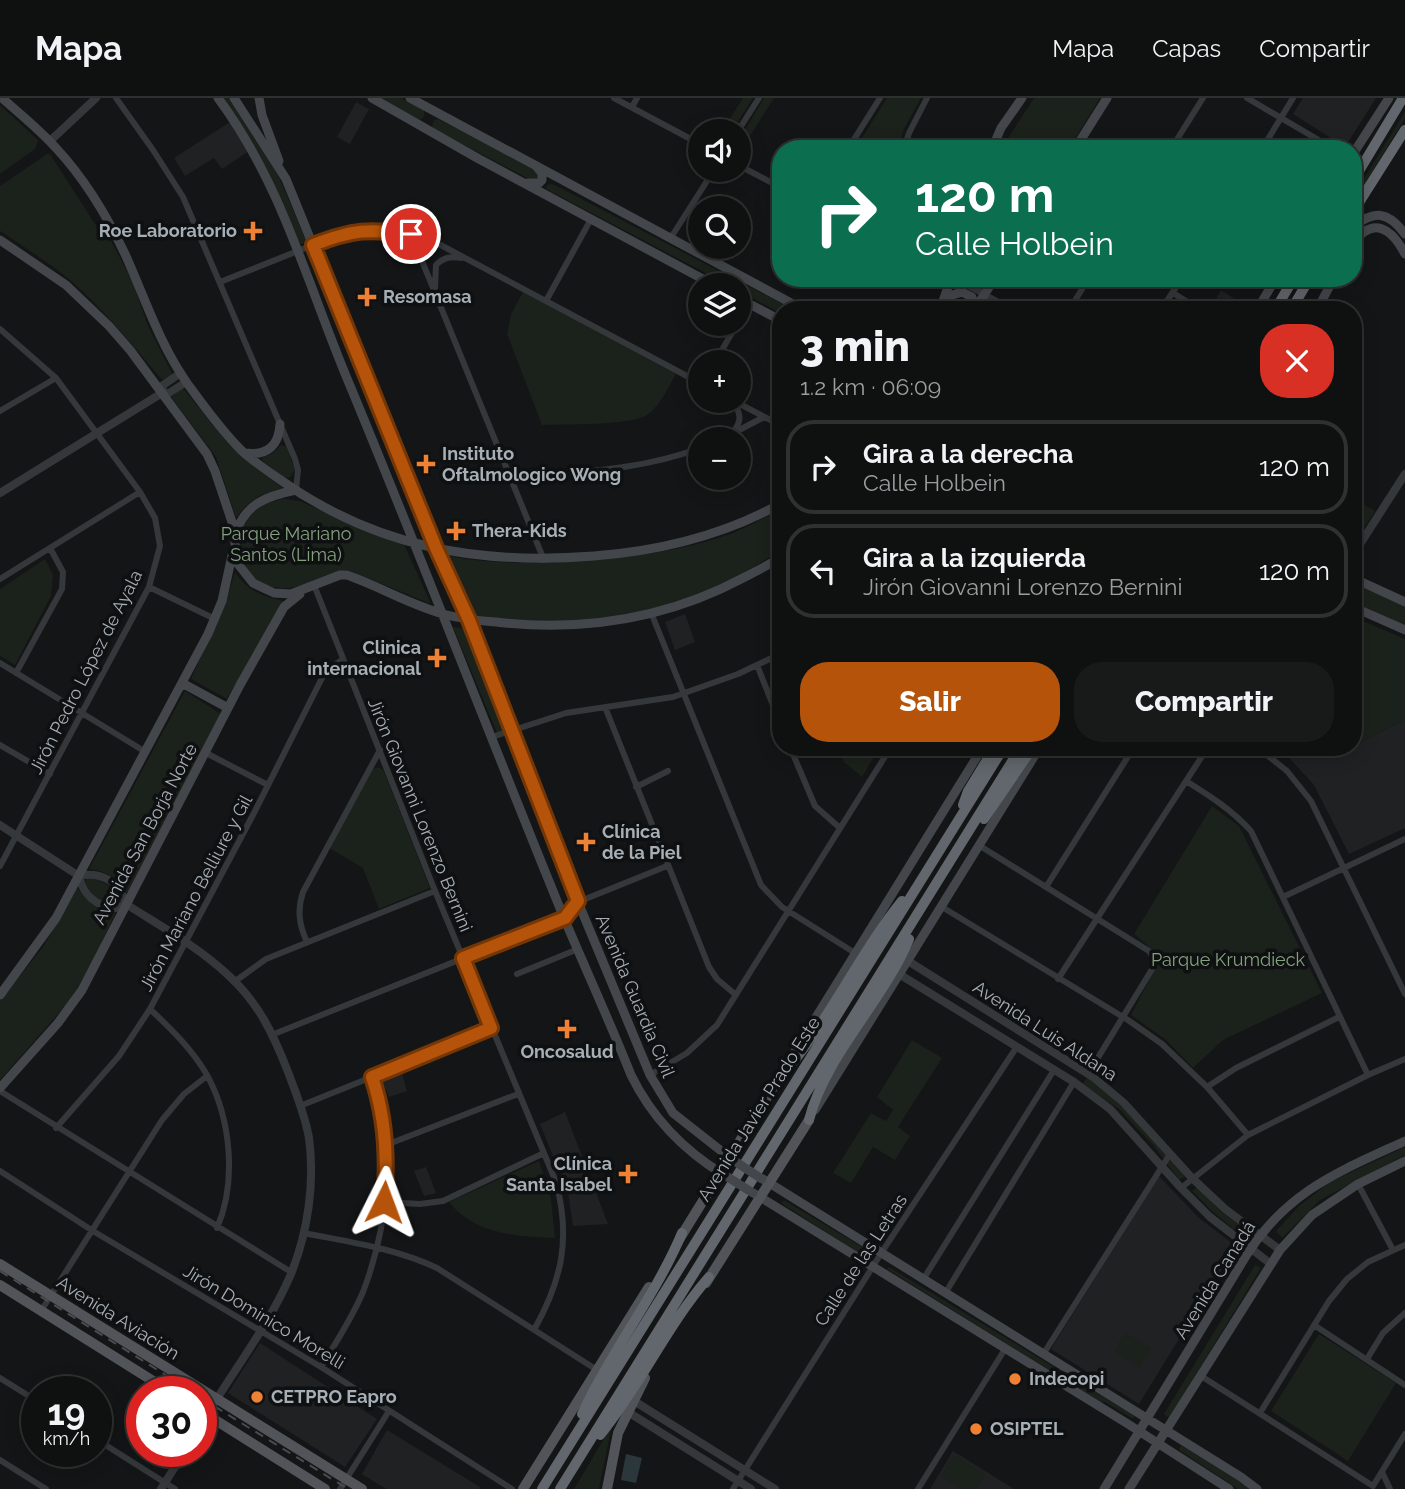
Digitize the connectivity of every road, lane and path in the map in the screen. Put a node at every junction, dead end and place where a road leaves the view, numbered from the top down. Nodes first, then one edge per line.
1 (2, 98) edge
2 (96, 98) edge
3 (116, 98) edge
4 (218, 98) edge
5 (234, 98) edge
6 (259, 98) edge
7 (372, 98) edge
8 (410, 98) edge
9 (614, 98) edge
10 (637, 98) edge
11 (759, 98) edge
12 (880, 98) edge
13 (927, 98) edge
14 (1022, 98) edge
15 (1107, 98) edge
16 (1203, 98) edge
17 (1247, 98) edge
18 (1293, 98) edge
19 (1389, 98) edge
20 (1403, 98) edge
21 (632, 107) junction
22 (433, 111) junction
23 (1280, 118) junction
24 (746, 119) edge
25 (424, 128) junction
26 (1405, 130) edge
27 (688, 137) edge
28 (854, 140) edge
29 (907, 140) edge
30 (996, 140) edge
31 (1081, 140) edge
32 (1177, 140) edge
33 (1267, 140) edge
34 (1318, 140) edge
35 (1362, 140) edge
36 (50, 141) junction
37 (535, 164) junction
38 (1362, 166) edge
39 (751, 172) edge
40 (286, 179) junction
41 (562, 180) junction
42 (523, 182) junction
43 (706, 182) edge
44 (772, 183) edge
45 (550, 196) junction
46 (1362, 198) edge
47 (591, 219) junction
48 (1362, 220) edge
49 (411, 234) junction
50 (1405, 234) edge
51 (1362, 236) edge
52 (670, 239) junction
53 (0, 240) edge
54 (313, 245) junction
55 (299, 250) junction
56 (1405, 254) edge
57 (465, 258) junction
58 (692, 273) edge
59 (220, 282) junction
60 (971, 287) edge
61 (989, 287) edge
62 (1177, 287) edge
63 (435, 293) junction
64 (1173, 293) junction
65 (985, 294) junction
66 (546, 301) junction
67 (787, 301) edge
68 (946, 301) edge
69 (973, 301) edge
70 (981, 301) edge
71 (997, 301) edge
72 (1167, 301) edge
73 (1186, 301) edge
74 (751, 305) edge
75 (772, 316) edge
76 (1, 331) edge
77 (56, 377) junction
78 (184, 377) junction
79 (688, 377) edge
80 (162, 393) junction
81 (751, 410) edge
82 (0, 411) edge
83 (764, 417) junction
84 (772, 421) edge
85 (279, 424) junction
86 (746, 427) edge
87 (97, 432) junction
88 (688, 452) edge
89 (244, 453) junction
90 (1405, 474) edge
91 (510, 478) junction
92 (296, 490) junction
93 (140, 492) junction
94 (0, 493) edge
95 (772, 508) edge
96 (1362, 541) edge
97 (234, 543) junction
98 (416, 543) junction
99 (50, 548) junction
100 (436, 548) junction
101 (544, 560) junction
102 (772, 561) edge
103 (0, 579) edge
104 (1362, 582) edge
105 (149, 587) junction
106 (311, 587) junction
107 (1405, 602) edge
108 (1362, 611) edge
109 (444, 615) junction
110 (652, 615) junction
111 (215, 619) junction
112 (469, 620) junction
113 (1405, 630) edge
114 (772, 658) edge
115 (342, 660) junction
116 (0, 663) edge
117 (757, 665) junction
118 (16, 673) junction
119 (182, 683) junction
120 (683, 694) junction
121 (772, 703) edge
122 (605, 707) junction
123 (228, 708) junction
124 (82, 714) junction
125 (511, 729) junction
126 (492, 737) junction
127 (0, 745) edge
128 (380, 750) junction
129 (144, 751) junction
130 (206, 753) junction
131 (794, 756) edge
132 (885, 756) edge
133 (977, 756) edge
134 (990, 756) edge
135 (998, 756) edge
136 (1015, 756) edge
137 (1026, 756) edge
138 (1035, 756) edge
139 (1128, 756) edge
140 (1202, 756) edge
141 (1270, 756) edge
142 (668, 771) dead end
143 (50, 774) junction
144 (1186, 782) junction
145 (268, 785) junction
146 (636, 787) junction
147 (0, 825) edge
148 (955, 827) junction
149 (839, 828) junction
150 (17, 836) junction
151 (1405, 839) edge
152 (980, 846) junction
153 (959, 847) junction
154 (0, 866) edge
155 (667, 866) junction
156 (1344, 868) junction
157 (79, 876) junction
158 (923, 878) junction
159 (1046, 887) junction
160 (435, 891) junction
161 (1283, 897) junction
162 (578, 901) junction
163 (126, 904) junction
164 (942, 907) junction
165 (788, 911) junction
166 (565, 918) junction
167 (1097, 918) junction
168 (914, 920) junction
169 (186, 942) junction
170 (307, 942) junction
171 (578, 949) junction
172 (855, 953) junction
173 (463, 958) junction
174 (908, 961) junction
175 (517, 974) dead end
176 (900, 974) junction
177 (1058, 979) junction
178 (234, 982) junction
179 (1405, 994) edge
180 (0, 995) edge
181 (736, 995) junction
182 (150, 1009) junction
183 (1123, 1017) junction
184 (1339, 1017) junction
185 (627, 1021) junction
186 (611, 1027) junction
187 (491, 1028) junction
188 (274, 1034) junction
189 (1016, 1048) junction
190 (1405, 1059) edge
191 (1054, 1070) junction
192 (1088, 1074) junction
193 (650, 1075) junction
194 (1368, 1075) junction
195 (207, 1076) junction
196 (372, 1077) junction
197 (777, 1081) junction
198 (1074, 1082) junction
199 (1207, 1087) junction
200 (0, 1090) edge
201 (518, 1094) junction
202 (300, 1106) junction
203 (809, 1120) junction
204 (56, 1128) junction
205 (1248, 1135) junction
206 (1405, 1141) edge
207 (386, 1145) junction
208 (544, 1153) junction
209 (1170, 1154) junction
210 (733, 1160) junction
211 (1405, 1161) edge
212 (1161, 1167) junction
213 (0, 1171) edge
214 (129, 1173) junction
215 (723, 1175) junction
216 (1192, 1178) junction
217 (766, 1181) junction
218 (1358, 1184) junction
219 (1181, 1188) junction
220 (757, 1195) junction
221 (384, 1202) junction
222 (218, 1228) junction
223 (93, 1231) junction
224 (304, 1233) junction
225 (682, 1233) junction
226 (1261, 1235) junction
227 (1405, 1245) edge
228 (376, 1248) junction
229 (1251, 1249) junction
230 (1280, 1250) junction
231 (1393, 1250) junction
232 (882, 1252) junction
233 (0, 1264) edge
234 (1271, 1264) junction
235 (872, 1268) junction
236 (291, 1272) junction
237 (709, 1277) junction
238 (924, 1278) junction
239 (0, 1285) edge
240 (946, 1292) junction
241 (51, 1295) junction
242 (41, 1311) junction
243 (1405, 1313) edge
244 (1314, 1325) junction
245 (534, 1330) junction
246 (260, 1331) junction
247 (1005, 1349) junction
248 (1044, 1353) junction
249 (1367, 1359) junction
250 (321, 1367) junction
251 (597, 1370) junction
252 (145, 1376) edge
253 (182, 1376) edge
254 (1201, 1376) junction
255 (0, 1378) edge
256 (1405, 1385) edge
257 (21, 1391) edge
258 (217, 1398) joint
259 (634, 1401) junction
260 (389, 1410) junction
261 (628, 1412) junction
262 (1260, 1413) junction
263 (1147, 1419) junction
264 (217, 1421) edge
265 (1139, 1431) junction
266 (1165, 1431) junction
267 (1405, 1434) edge
268 (572, 1441) junction
269 (698, 1441) junction
270 (1158, 1443) junction
271 (112, 1450) edge
272 (691, 1451) junction
273 (0, 1460) edge
274 (578, 1460) junction
275 (175, 1467) edge
276 (745, 1470) junction
277 (1382, 1472) junction
278 (346, 1479) junction
279 (736, 1485) edge
280 (163, 1486) edge
281 (1372, 1487) edge
282 (46, 1489) edge
283 (175, 1489) edge
284 (325, 1489) edge
285 (340, 1489) edge
286 (362, 1489) edge
287 (512, 1489) edge
288 (523, 1489) edge
289 (542, 1489) edge
290 (560, 1489) edge
291 (607, 1489) edge
292 (751, 1489) edge
293 (775, 1489) edge
294 (918, 1489) edge
295 (1104, 1489) edge
296 (1129, 1489) edge
297 (1229, 1489) edge
298 (1257, 1489) edge
299 (1390, 1489) edge

1 - 36 main road
2 - 36 street
3 - 59 street
4 - 55 main road, Avenida Guardia Civil
5 - 40 main road, Avenida Guardia Civil
6 - 40 main road
7 - 25 main road
8 - 22 main road
9 - 21 street
10 - 21 street
11 - 24 street
12 - 28 street
13 - 29 street
14 - 30 main road
15 - 31 main road
16 - 32 street
17 - 23 street
18 - 23 street
19 - 35 main road
20 - 38 highway
21 - 27 street
22 - 25 main road
22 - 37 main road
23 - 33 street
23 - 34 street
25 - 42 main road
26 - 46 highway
36 - 78 main road
37 - 41 main road
37 - 42 main road
39 - 44 street
40 - 54 main road, Avenida Guardia Civil
41 - 45 main road
41 - 52 main road
42 - 45 main road
43 - 52 street
45 - 47 main road
47 - 58 main road
47 - 66 street
48 - 50 main road
49 - 54 street
49 - 57 street
49 - 63 street
51 - 56 main road
52 - 67 main road
53 - 80 main road
54 - 55 street
54 - 100 main road, Avenida Guardia Civil
55 - 59 street
55 - 98 main road, Avenida Guardia Civil
57 - 63 street
57 - 66 street
59 - 85 street
60 - 65 street
61 - 65 main road
62 - 64 street
63 - 91 street
64 - 72 street
64 - 73 street
65 - 70 main road
65 - 71 street
66 - 79 street
68 - 69 main road
74 - 75 main road
76 - 77 street, Jirón Pedro López de Ayala
77 - 82 street
77 - 87 street, Jirón Pedro López de Ayala
78 - 80 street
78 - 89 main road
80 - 87 street
80 - 97 main road
81 - 83 street
83 - 84 street
83 - 86 street
85 - 89 main road
85 - 92 street
87 - 93 street, Jirón Pedro López de Ayala
87 - 94 street
88 - 91 street
89 - 92 main road
90 - 96 street
91 - 101 street
92 - 97 main road
92 - 98 main road
93 - 99 street
93 - 105 street, Jirón Pedro López de Ayala
95 - 101 main road
97 - 106 main road
97 - 111 main road
98 - 100 main road
98 - 109 main road, Avenida Guardia Civil
99 - 103 street
99 - 118 street
100 - 101 main road
100 - 112 main road, Avenida Guardia Civil
102 - 110 main road
104 - 107 main road
105 - 111 street
105 - 124 street, Jirón Pedro López de Ayala
106 - 109 main road
106 - 115 street, Jirón Giovanni Lorenzo Bernini
106 - 123 main road, Avenida San Borja Norte
108 - 113 main road
109 - 112 main road
109 - 126 main road, Avenida Guardia Civil
110 - 112 main road
110 - 120 street
111 - 119 main road
112 - 125 main road, Avenida Guardia Civil
114 - 117 street
115 - 128 street, Jirón Giovanni Lorenzo Bernini
115 - 145 street, Jirón Mariano Belliure y Gil
116 - 118 street
117 - 120 street
117 - 121 street
118 - 124 street
119 - 123 main road
119 - 129 main road
120 - 122 street
120 - 165 street
122 - 125 street
122 - 146 street
123 - 130 main road, Avenida San Borja Norte
124 - 129 street
124 - 143 street, Jirón Pedro López de Ayala
125 - 126 street
125 - 162 main road, Avenida Guardia Civil
126 - 166 main road, Avenida Guardia Civil
127 - 143 street
128 - 160 street, Jirón Giovanni Lorenzo Bernini
128 - 170 street
129 - 157 main road
130 - 145 street
130 - 163 main road, Avenida San Borja Norte
131 - 149 street
132 - 149 street
133 - 172 main road, Avenida Javier Prado Este
134 - 148 highway
135 - 148 highway, Avenida Javier Prado Este
136 - 153 highway, Avenida Javier Prado Este
137 - 153 highway
138 - 152 main road
139 - 159 street
140 - 144 street
141 - 156 street
142 - 146 street
143 - 150 street, Jirón Pedro López de Ayala
144 - 161 street
144 - 167 street
145 - 169 street, Jirón Mariano Belliure y Gil
146 - 155 street
147 - 150 street
148 - 158 highway, Avenida Javier Prado Este
149 - 165 street
150 - 154 street, Jirón Pedro López de Ayala
150 - 157 street
151 - 156 street
152 - 159 street
152 - 164 main road
153 - 168 highway, Avenida Javier Prado Este
155 - 162 street
155 - 181 street
156 - 161 street
156 - 179 street
157 - 163 street
157 - 163 street
157 - 180 main road
158 - 197 highway
158 - 268 highway, Avenida Javier Prado Este
159 - 167 street
160 - 170 street
160 - 173 street, Jirón Giovanni Lorenzo Bernini
161 - 184 street
162 - 166 street
162 - 185 main road, Avenida Guardia Civil
163 - 169 street
163 - 200 main road, Avenida San Borja Norte
164 - 174 main road
164 - 177 street
165 - 172 street
165 - 181 street
166 - 171 main road, Avenida Guardia Civil
166 - 173 street
167 - 177 street
167 - 183 street
168 - 203 highway
168 - 274 highway, Avenida Javier Prado Este
169 - 178 street
169 - 182 street, Jirón Mariano Belliure y Gil
170 - 178 street
171 - 175 street
171 - 186 main road, Avenida Guardia Civil
172 - 197 main road, Avenida Javier Prado Este
173 - 187 street, Jirón Giovanni Lorenzo Bernini
173 - 188 street
174 - 176 main road
174 - 192 street, Avenida Luis Aldana
176 - 189 street, Avenida Luis Aldana
176 - 203 main road
177 - 183 street
178 - 188 street
181 - 193 street
182 - 195 street
182 - 204 street, Jirón Mariano Belliure y Gil
183 - 192 street
183 - 199 street
184 - 194 street
184 - 199 street
185 - 186 main road
185 - 193 main road, Avenida Guardia Civil
186 - 215 main road, Avenida Guardia Civil
187 - 196 street
187 - 201 street, Jirón Giovanni Lorenzo Bernini
188 - 202 street
189 - 191 street, Avenida Luis Aldana
189 - 232 street, Calle de las Letras
190 - 194 street
191 - 198 street, Avenida Luis Aldana
191 - 238 street
192 - 209 street, Avenida Luis Aldana
193 - 210 main road, Avenida Guardia Civil
194 - 205 street
195 - 214 street
195 - 222 street
196 - 202 street
196 - 207 street
197 - 210 main road, Avenida Javier Prado Este
198 - 212 street, Avenida Luis Aldana
198 - 240 street
199 - 205 street
200 - 204 street
201 - 207 street
201 - 208 street, Jirón Giovanni Lorenzo Bernini
202 - 224 street
203 - 217 main road
204 - 214 street
205 - 216 street
206 - 226 main road, Avenida Canadá
207 - 221 street
208 - 221 street
208 - 245 street, Jirón Giovanni Lorenzo Bernini
209 - 212 street
209 - 216 street, Avenida Luis Aldana
210 - 215 main road, Avenida Javier Prado Este
210 - 217 main road, Avenida Guardia Civil, bridge
211 - 218 main road
212 - 219 street, Avenida Luis Aldana
212 - 248 street
213 - 223 street, Jirón Dominico Morelli
214 - 222 street
214 - 223 street
215 - 220 main road, Avenida Guardia Civil, bridge
215 - 225 main road, Avenida Javier Prado Este
216 - 219 street
216 - 226 street, Avenida Luis Aldana
217 - 220 main road
217 - 232 main road, Avenida Guardia Civil
218 - 230 main road
218 - 231 street
219 - 229 street, Avenida Luis Aldana
220 - 235 main road, Avenida Guardia Civil
220 - 237 main road
221 - 228 street
222 - 236 street
223 - 241 street
223 - 246 street, Jirón Dominico Morelli
224 - 228 street
224 - 236 street
225 - 251 main road, Avenida Javier Prado Este
225 - 268 highway
226 - 229 main road, Avenida Canadá
226 - 230 street, Avenida Luis Aldana
227 - 231 street
228 - 245 street
228 - 250 street
229 - 234 street, Avenida Luis Aldana
229 - 263 main road, Avenida Canadá
230 - 234 main road
231 - 244 street
232 - 235 street, Calle de las Letras
232 - 238 main road, Avenida Guardia Civil
233 - 241 main road, Avenida Aviación
234 - 254 main road
235 - 247 main road, Avenida Guardia Civil
235 - 276 street, Calle de las Letras
236 - 246 street
237 - 259 main road
237 - 274 highway
238 - 240 main road, Avenida Guardia Civil
239 - 242 main road, Avenida Aviación
240 - 248 main road, Avenida Guardia Civil
241 - 242 street
241 - 253 main road, Avenida Aviación
242 - 252 main road, Avenida Aviación
243 - 249 street
244 - 249 street
244 - 262 street
245 - 251 street
246 - 250 street, Jirón Dominico Morelli
246 - 258 street
247 - 265 main road, Avenida Guardia Civil
247 - 294 street
248 - 263 main road, Avenida Guardia Civil
249 - 256 street
250 - 260 street, Jirón Dominico Morelli
251 - 288 main road, Avenida Javier Prado Este
254 - 262 street
254 - 266 main road
255 - 257 street
258 - 278 main road, Avenida Aviación
259 - 261 main road
259 - 269 street
260 - 278 street
260 - 287 street, Jirón Dominico Morelli
261 - 272 street
261 - 291 main road
262 - 281 street
263 - 265 main road, Avenida Canadá
263 - 266 main road, Avenida Guardia Civil
264 - 284 main road
265 - 270 main road, Avenida Guardia Civil
265 - 295 main road, Avenida Canadá
266 - 270 main road
266 - 298 main road, Avenida Guardia Civil
267 - 277 street
268 - 289 highway, Avenida Javier Prado Este
269 - 272 street
269 - 276 street
270 - 296 main road
270 - 297 main road, Avenida Guardia Civil
271 - 280 street
272 - 279 street
273 - 282 street
274 - 290 highway, Avenida Javier Prado Este
275 - 280 street
276 - 279 street, Calle de las Letras
276 - 293 street
277 - 281 street
277 - 299 street
278 - 285 street
278 - 286 main road, Avenida Aviación
279 - 292 street
280 - 283 street

